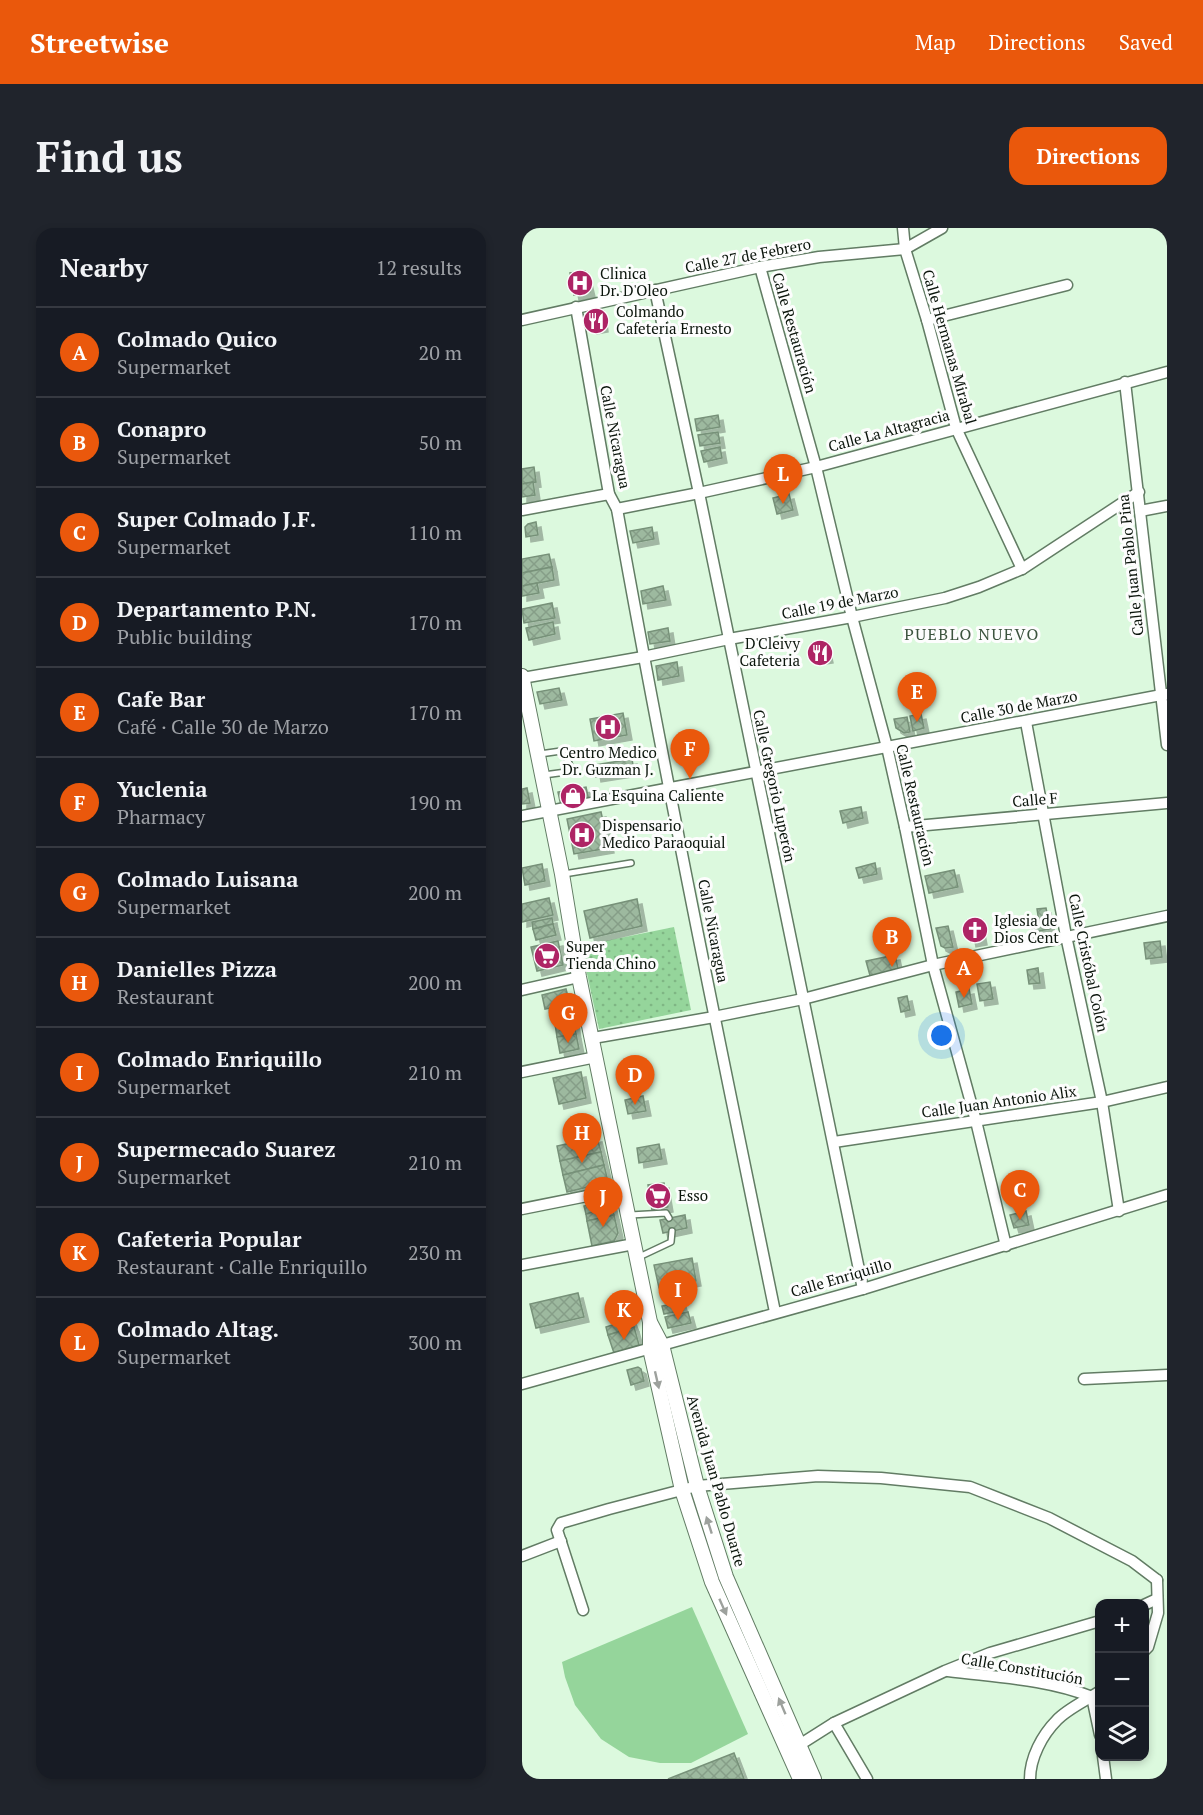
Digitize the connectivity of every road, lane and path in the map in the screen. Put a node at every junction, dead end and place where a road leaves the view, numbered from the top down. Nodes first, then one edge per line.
1 (903, 228) edge
2 (942, 228) edge
3 (905, 249) junction
4 (760, 267) junction
5 (1067, 285) dead end
6 (655, 290) junction
7 (576, 308) junction
8 (522, 320) edge
9 (927, 320) junction
10 (1167, 372) edge
11 (1125, 382) junction
12 (956, 428) junction
13 (816, 467) junction
14 (1138, 492) junction
15 (699, 493) junction
16 (609, 494) junction
17 (1167, 506) edge
18 (617, 509) junction
19 (522, 510) edge
20 (1140, 511) junction
21 (1022, 569) junction
22 (852, 617) junction
23 (729, 639) junction
24 (644, 657) junction
25 (522, 677) edge
26 (1164, 695) edge
27 (1026, 722) junction
28 (1167, 745) edge
29 (887, 747) junction
30 (538, 754) junction
31 (756, 772) junction
32 (542, 775) junction
33 (670, 788) junction
34 (1167, 803) edge
35 (549, 811) junction
36 (1043, 814) junction
37 (522, 816) edge
38 (905, 827) junction
39 (631, 863) dead end
40 (562, 874) junction
41 (1167, 916) edge
42 (1066, 936) junction
43 (933, 966) junction
44 (579, 977) junction
45 (522, 990) edge
46 (802, 999) junction
47 (714, 1017) junction
48 (593, 1038) junction
49 (596, 1057) junction
50 (522, 1072) edge
51 (1167, 1087) edge
52 (1102, 1102) junction
53 (976, 1121) junction
54 (834, 1142) junction
55 (622, 1189) junction
56 (1167, 1195) edge
57 (522, 1209) edge
58 (1119, 1210) junction
59 (628, 1215) junction
60 (669, 1218) dead end
61 (672, 1231) dead end
62 (1006, 1246) junction
63 (636, 1251) junction
64 (522, 1265) edge
65 (863, 1289) junction
66 (775, 1312) junction
67 (656, 1347) junction
68 (1167, 1375) edge
69 (1083, 1379) dead end
70 (522, 1384) edge
71 (697, 1486) junction
72 (682, 1490) junction
73 (561, 1541) junction
74 (522, 1556) edge
75 (1162, 1578) edge
76 (1157, 1599) junction
77 (1149, 1603) edge
78 (583, 1610) dead end
79 (1095, 1622) edge
80 (1149, 1644) edge
81 (945, 1671) junction
82 (1095, 1694) edge
83 (1095, 1695) edge
84 (834, 1723) junction
85 (793, 1749) junction
86 (1104, 1761) edge
87 (800, 1779) edge
88 (814, 1779) edge
89 (867, 1779) edge
90 (1030, 1779) edge
91 (1106, 1779) edge

1 - 3 street, Calle Hermanas Mirabal
2 - 3 street, Calle 27 de Febrero
3 - 4 street, Calle 27 de Febrero
3 - 9 street, Calle Hermanas Mirabal
4 - 6 street, Calle 27 de Febrero
4 - 13 street, Calle Restauración
5 - 9 street
6 - 7 street, Calle 27 de Febrero
6 - 15 street, Calle Gregorio Luperón
7 - 8 street, Calle 27 de Febrero
7 - 16 street, Calle Nicaragua
9 - 12 street, Calle Hermanas Mirabal
10 - 11 street, Calle La Altagracia
11 - 12 street, Calle La Altagracia
11 - 14 street, Calle Juan Pablo Pina
12 - 13 street, Calle La Altagracia
12 - 21 street, Calle Hermanas Mirabal
13 - 15 street, Calle La Altagracia
13 - 22 street, Calle Restauración
14 - 20 street, Calle Juan Pablo Pina
14 - 21 street, Calle 19 de Marzo
15 - 18 street, Calle La Altagracia
15 - 23 street, Calle Gregorio Luperón
16 - 18 street, Calle Nicaragua
16 - 19 street
17 - 20 street
18 - 24 street, Calle Nicaragua
20 - 26 street, Calle Juan Pablo Pina
21 - 22 street, Calle 19 de Marzo
22 - 23 street, Calle 19 de Marzo
22 - 29 street, Calle Restauración
23 - 24 street, Calle 19 de Marzo
23 - 31 street, Calle Gregorio Luperón
24 - 25 street, Calle 19 de Marzo
24 - 33 street, Calle Nicaragua
25 - 30 main road, Avenida Juan Pablo Duarte
26 - 27 street, Calle 30 de Marzo
26 - 28 street, Calle Juan Pablo Pina
27 - 29 street, Calle 30 de Marzo
27 - 36 street, Calle Cristóbal Colón
29 - 31 street, Calle 30 de Marzo
29 - 38 street, Calle Restauración
30 - 32 main road, Avenida Juan Pablo Duarte
30 - 32 lane
31 - 33 street, Calle 30 de Marzo
31 - 46 street, Calle Gregorio Luperón
32 - 35 main road, Avenida Juan Pablo Duarte
33 - 35 street, Calle 30 de Marzo
33 - 47 street, Calle Nicaragua
34 - 36 street, Calle F
35 - 37 street, Calle 30 de Marzo
35 - 40 main road, Avenida Juan Pablo Duarte
36 - 38 street, Calle F
36 - 42 street, Calle Cristóbal Colón
38 - 43 street, Calle Restauración
39 - 40 lane
40 - 44 main road, Avenida Juan Pablo Duarte
41 - 42 street
42 - 43 street
42 - 52 street, Calle Cristóbal Colón
43 - 46 street
43 - 53 street, Calle Restauración
44 - 45 street
44 - 48 main road, Avenida Juan Pablo Duarte
46 - 47 street
46 - 54 street, Calle Gregorio Luperón
47 - 48 street
47 - 66 street, Calle Nicaragua
48 - 49 main road, Avenida Juan Pablo Duarte
49 - 50 street
49 - 55 main road, Avenida Juan Pablo Duarte
51 - 52 street, Calle Juan Antonio Alix
52 - 53 street, Calle Juan Antonio Alix
52 - 58 street, Calle Cristóbal Colón
53 - 54 street, Calle Juan Antonio Alix
53 - 62 street, Calle Restauración
54 - 65 street, Calle Gregorio Luperón
55 - 57 street
55 - 59 main road, Avenida Juan Pablo Duarte
56 - 58 street, Calle Enriquillo
58 - 62 street, Calle Enriquillo
59 - 60 lane
59 - 63 main road, Avenida Juan Pablo Duarte
61 - 63 lane
62 - 65 street, Calle Enriquillo
63 - 64 street
63 - 67 main road, Avenida Juan Pablo Duarte
65 - 66 street, Calle Enriquillo
66 - 67 street, Calle Enriquillo
67 - 70 street, Calle Enriquillo
67 - 71 main road, Avenida Juan Pablo Duarte
67 -> 72 main road, Avenida Juan Pablo Duarte
68 - 69 street
71 - 72 street
71 - 75 street
85 -> 71 main road, Avenida Juan Pablo Duarte
72 - 73 street
72 -> 85 main road, Avenida Juan Pablo Duarte
73 - 74 street
73 - 78 street
75 - 76 street
76 - 77 street
76 - 80 street
79 - 81 street
81 - 82 street, Calle Constitución
81 - 84 street
83 - 90 street
84 - 85 street
84 - 89 street
85 - 87 main road, Avenida Juan Pablo Duarte
85 - 88 main road, Avenida Juan Pablo Duarte
86 - 91 street

